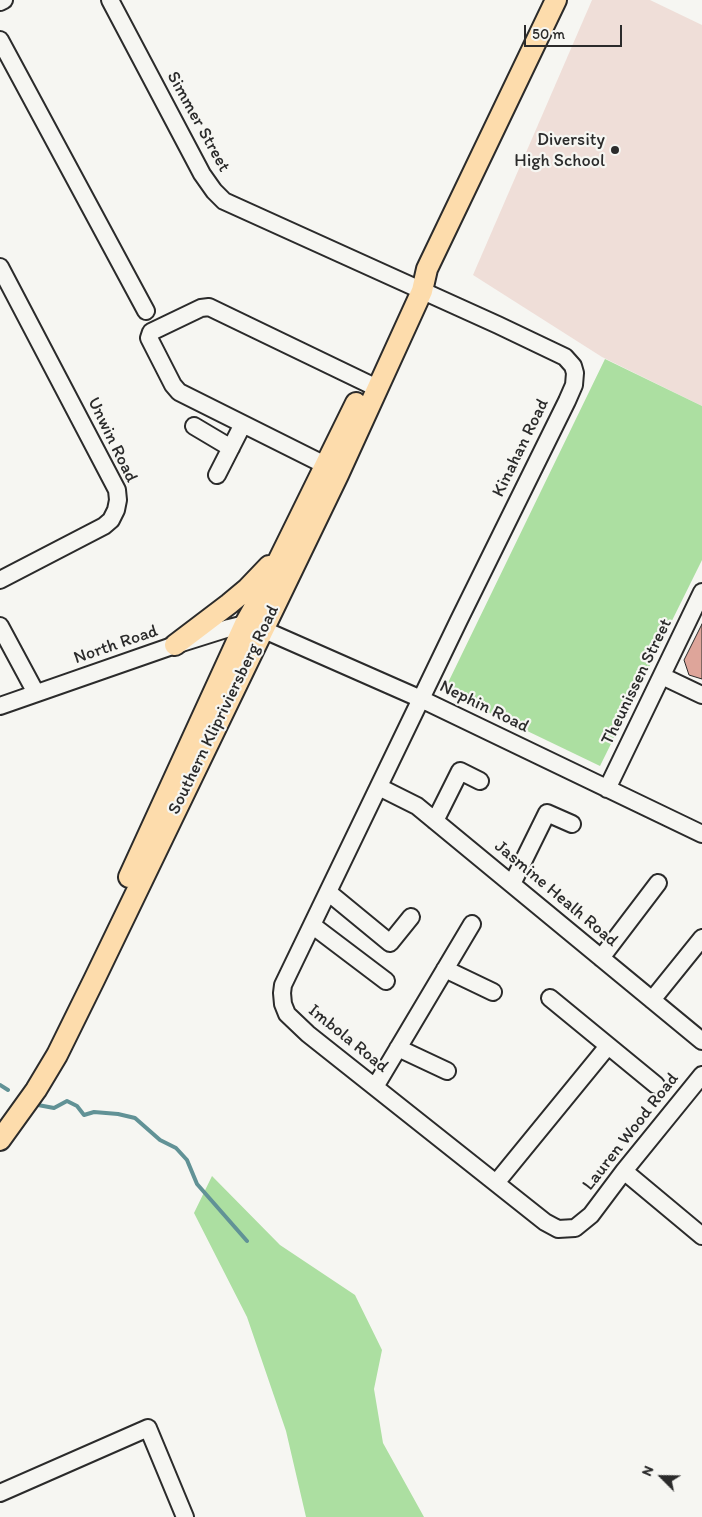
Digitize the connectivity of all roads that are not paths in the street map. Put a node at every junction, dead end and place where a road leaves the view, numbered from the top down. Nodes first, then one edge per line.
1 (4, 0) edge
2 (110, 0) edge
3 (556, 0) edge
4 (0, 2) edge
5 (0, 40) edge
6 (0, 267) edge
7 (416, 288) junction
8 (146, 311) dead end
9 (371, 385) junction
10 (244, 424) junction
11 (194, 426) dead end
12 (231, 448) junction
13 (325, 465) junction
14 (217, 475) dead end
15 (286, 543) junction
16 (0, 580) edge
17 (702, 592) edge
18 (0, 626) edge
19 (254, 627) junction
20 (175, 645) junction
21 (662, 676) junction
22 (36, 693) junction
23 (702, 695) edge
24 (421, 699) junction
25 (0, 706) edge
26 (480, 781) dead end
27 (379, 787) junction
28 (607, 789) junction
29 (162, 821) junction
30 (435, 821) junction
31 (572, 824) dead end
32 (702, 834) edge
33 (658, 883) dead end
34 (512, 884) junction
35 (328, 892) junction
36 (411, 917) dead end
37 (472, 924) dead end
38 (312, 925) junction
39 (702, 938) edge
40 (601, 958) junction
41 (445, 969) junction
42 (386, 981) dead end
43 (493, 992) dead end
44 (550, 998) dead end
45 (652, 1000) junction
46 (702, 1041) edge
47 (608, 1046) junction
48 (398, 1048) junction
49 (447, 1072) dead end
50 (702, 1075) edge
51 (656, 1085) dead end
52 (375, 1087) junction
53 (0, 1122) edge
54 (0, 1140) edge
55 (624, 1171) junction
56 (496, 1183) junction
57 (591, 1214) joint
58 (702, 1236) edge
59 (0, 1494) edge
60 (185, 1517) edge

1 - 4 street
2 - 7 street, Simmer Street
3 - 7 main road, Southern Klipriviersberg Road
5 - 8 street
6 - 16 street, Unwin Road
7 - 9 main road, Southern Klipriviersberg Road
7 - 24 street, Kinahan Road
9 - 10 street
9 - 13 main road, Southern Klipriviersberg Road
9 - 19 main road, Southern Klipriviersberg Road
10 - 12 street
10 - 13 street
11 - 12 street
12 - 14 street
13 - 15 main road, Southern Klipriviersberg Road
15 - 19 main road, Southern Klipriviersberg Road
15 - 20 main road
17 - 21 street, Theunissen Street
18 - 22 street
19 - 20 street, North Road
19 - 24 street, Nephin Road
19 - 29 main road, Southern Klipriviersberg Road
20 - 22 street, North Road
21 - 23 street
21 - 28 street, Theunissen Street
22 - 25 street, North Road
24 - 27 street, Imbola Road
24 - 28 street, Nephin Road
26 - 30 street
27 - 30 street, Jasmine Healh Road
27 - 35 street, Imbola Road
28 - 32 street, Nephin Road
29 - 53 main road, Southern Klipriviersberg Road
29 - 54 main road, Southern Klipriviersberg Road
30 - 34 street, Jasmine Healh Road
31 - 34 street
33 - 40 street
34 - 40 street, Jasmine Healh Road
35 - 36 street
35 - 38 street, Imbola Road
37 - 41 street
38 - 42 street
38 - 52 street, Imbola Road
39 - 45 street
40 - 45 street, Jasmine Healh Road
41 - 43 street
41 - 48 street
44 - 47 street
45 - 46 street, Jasmine Healh Road
47 - 51 street
47 - 56 street
48 - 49 street
48 - 52 street
50 - 55 street, Lauren Wood Road
52 - 56 street, Imbola Road
55 - 57 street, Lauren Wood Road
55 - 58 street
56 - 57 street, Imbola Road
59 - 60 street

